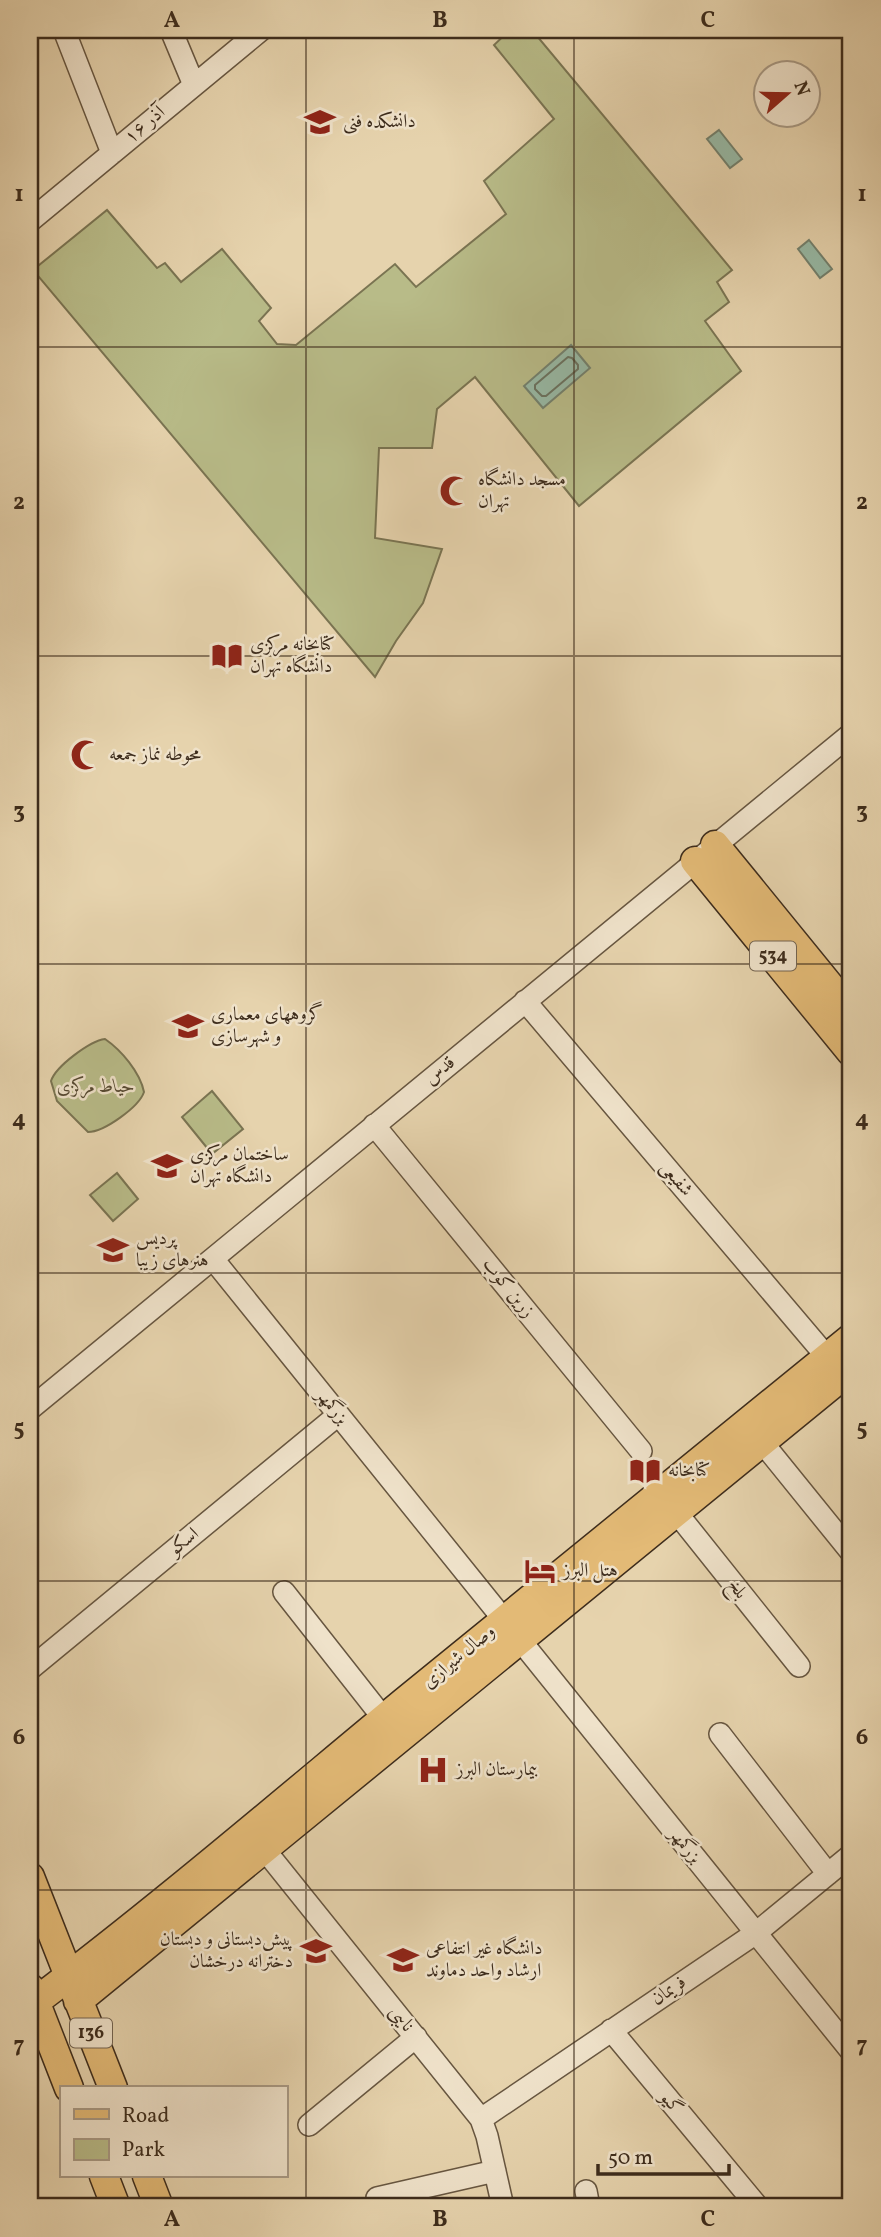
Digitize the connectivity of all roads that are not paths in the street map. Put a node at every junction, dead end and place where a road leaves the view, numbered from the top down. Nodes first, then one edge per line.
1 (64, 30) edge
2 (171, 30) edge
3 (261, 30) edge
4 (194, 85) junction
5 (112, 153) junction
6 (30, 221) edge
7 (851, 734) edge
8 (705, 853) junction
9 (526, 1001) junction
10 (851, 1012) edge
11 (851, 1052) edge
12 (374, 1125) junction
13 (212, 1259) junction
14 (851, 1338) edge
15 (841, 1367) edge
16 (30, 1409) edge
17 (338, 1415) junction
18 (762, 1443) junction
19 (641, 1451) dead end
20 (676, 1512) junction
21 (851, 1552) edge
22 (284, 1592) dead end
23 (512, 1630) junction
24 (799, 1666) dead end
25 (30, 1669) edge
26 (384, 1719) junction
27 (720, 1734) dead end
28 (264, 1849) junction
29 (851, 1855) edge
30 (828, 1874) junction
31 (30, 1877) edge
32 (756, 1933) junction
33 (99, 1969) junction
34 (73, 1989) junction
35 (32, 2001) edge
36 (611, 2030) junction
37 (416, 2037) junction
38 (851, 2051) edge
39 (68, 2086) edge
40 (112, 2086) edge
41 (481, 2119) junction
42 (309, 2125) dead end
43 (495, 2171) junction
44 (105, 2178) edge
45 (148, 2178) edge
46 (377, 2198) dead end
47 (116, 2207) edge
48 (159, 2207) edge
49 (503, 2207) edge
50 (758, 2207) edge

1 - 5 street
2 - 4 street
3 - 4 street, ۱۶ آذر
4 - 5 street, ۱۶ آذر
5 - 6 street, ۱۶ آذر
7 - 8 street, قدس
8 - 9 street, قدس
8 - 10 main road, 534
8 - 11 main road, 534
9 - 12 street, قدس
9 - 15 street, شفیعی
12 - 13 street, قدس
12 - 19 street, زرین کوب
13 - 16 street, قدس
13 - 17 street, بزرگمهر
14 - 15 main road, وصال شیرازی
15 - 18 main road, وصال شیرازی
15 - 23 main road, وصال شیرازی
17 - 23 street, بزرگمهر
17 - 25 street, اسکو
18 - 20 main road, وصال شیرازی
18 - 21 street
20 - 23 main road, وصال شیرازی
20 - 24 street, بلخ
22 - 26 street
23 - 26 main road, وصال شیرازی
23 - 28 main road, وصال شیرازی
23 - 32 street, بزرگمهر
26 - 33 main road, وصال شیرازی
27 - 30 street
28 - 33 main road, وصال شیرازی
28 - 37 street, نایبی
29 - 30 street, فریمان
30 - 32 street, فریمان
31 - 34 main road, 136
32 - 36 street, فریمان
32 - 38 street, بزرگمهر
33 - 34 main road, وصال شیرازی
34 - 35 main road, وصال شیرازی
34 - 40 main road, 136
35 - 39 main road, 136
36 - 41 street, فریمان
36 - 50 street, گیو
37 - 41 street, نایبی
37 - 42 street
41 - 43 street, نایبی
43 - 46 street
43 - 49 street, نایبی
44 - 47 main road
45 - 48 main road

